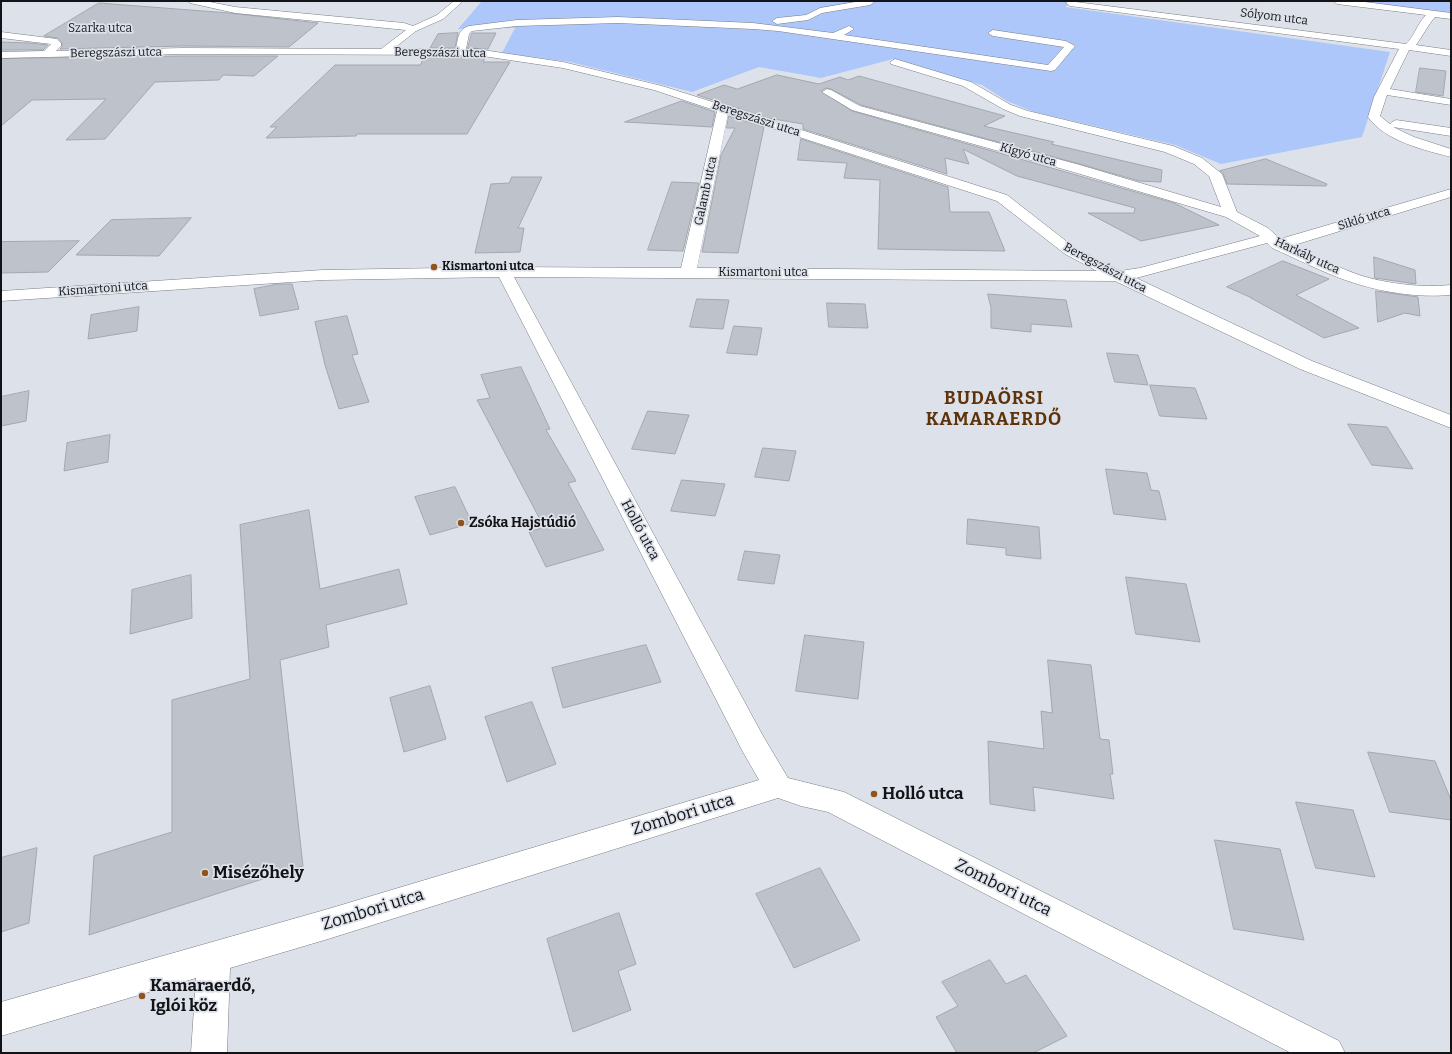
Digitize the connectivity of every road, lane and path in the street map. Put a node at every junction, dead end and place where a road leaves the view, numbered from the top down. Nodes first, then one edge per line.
1 (193, 1) edge
2 (458, 1) edge
3 (1337, 1) edge
4 (870, 2) dead end
5 (1070, 3) dead end
6 (1432, 14) junction
7 (1451, 16) edge
8 (753, 26) junction
9 (413, 29) junction
10 (849, 29) dead end
11 (993, 33) dead end
12 (1, 35) edge
13 (834, 36) junction
14 (69, 42) dead end
15 (133, 42) dead end
16 (56, 43) junction
17 (144, 43) dead end
18 (1409, 47) junction
19 (383, 52) junction
20 (460, 52) junction
21 (1451, 53) edge
22 (46, 54) junction
23 (1, 55) edge
24 (895, 62) dead end
25 (1384, 91) junction
26 (827, 92) dead end
27 (1451, 102) edge
28 (724, 109) junction
29 (1378, 122) junction
30 (1451, 132) edge
31 (1451, 152) edge
32 (1451, 193) edge
33 (1231, 214) junction
34 (1273, 241) junction
35 (504, 272) junction
36 (688, 273) junction
37 (1118, 276) junction
38 (1451, 290) edge
39 (1, 296) edge
40 (1451, 422) edge
41 (778, 786) junction
42 (214, 958) junction
43 (1, 1019) edge
44 (209, 1053) edge
45 (1327, 1053) edge

1 - 9 street
2 - 9 street
3 - 6 street
4 - 8 street
5 - 18 street, Sólyom utca
6 - 7 street
6 - 18 street
8 - 13 street
8 - 20 street
9 - 19 street
10 - 13 street
11 - 13 street
12 - 16 street, Szarka utca
14 - 16 street, Szarka utca
15 - 17 street, Szarka utca
16 - 22 street, Szarka utca
18 - 21 street, Sólyom utca
18 - 25 street
19 - 20 street, Beregszászi utca
19 - 22 street, Beregszászi utca
20 - 28 street, Beregszászi utca
22 - 23 street, Beregszászi utca
24 - 33 street
25 - 27 street
25 - 29 street
26 - 33 street, Kígyó utca
28 - 36 street, Galamb utca
28 - 37 street, Beregszászi utca
29 - 30 street
29 - 31 street
32 - 34 street, Sikló utca
33 - 34 street, Kígyó utca
34 - 37 street, Harkály utca
34 - 38 street, Harkály utca
35 - 36 street, Kismartoni utca
35 - 39 street, Kismartoni utca
35 - 41 street, Holló utca
36 - 37 street, Kismartoni utca
37 - 40 street, Beregszászi utca
41 - 42 street, Zombori utca
41 - 45 street, Zombori utca
42 - 43 street, Zombori utca
42 - 44 street

